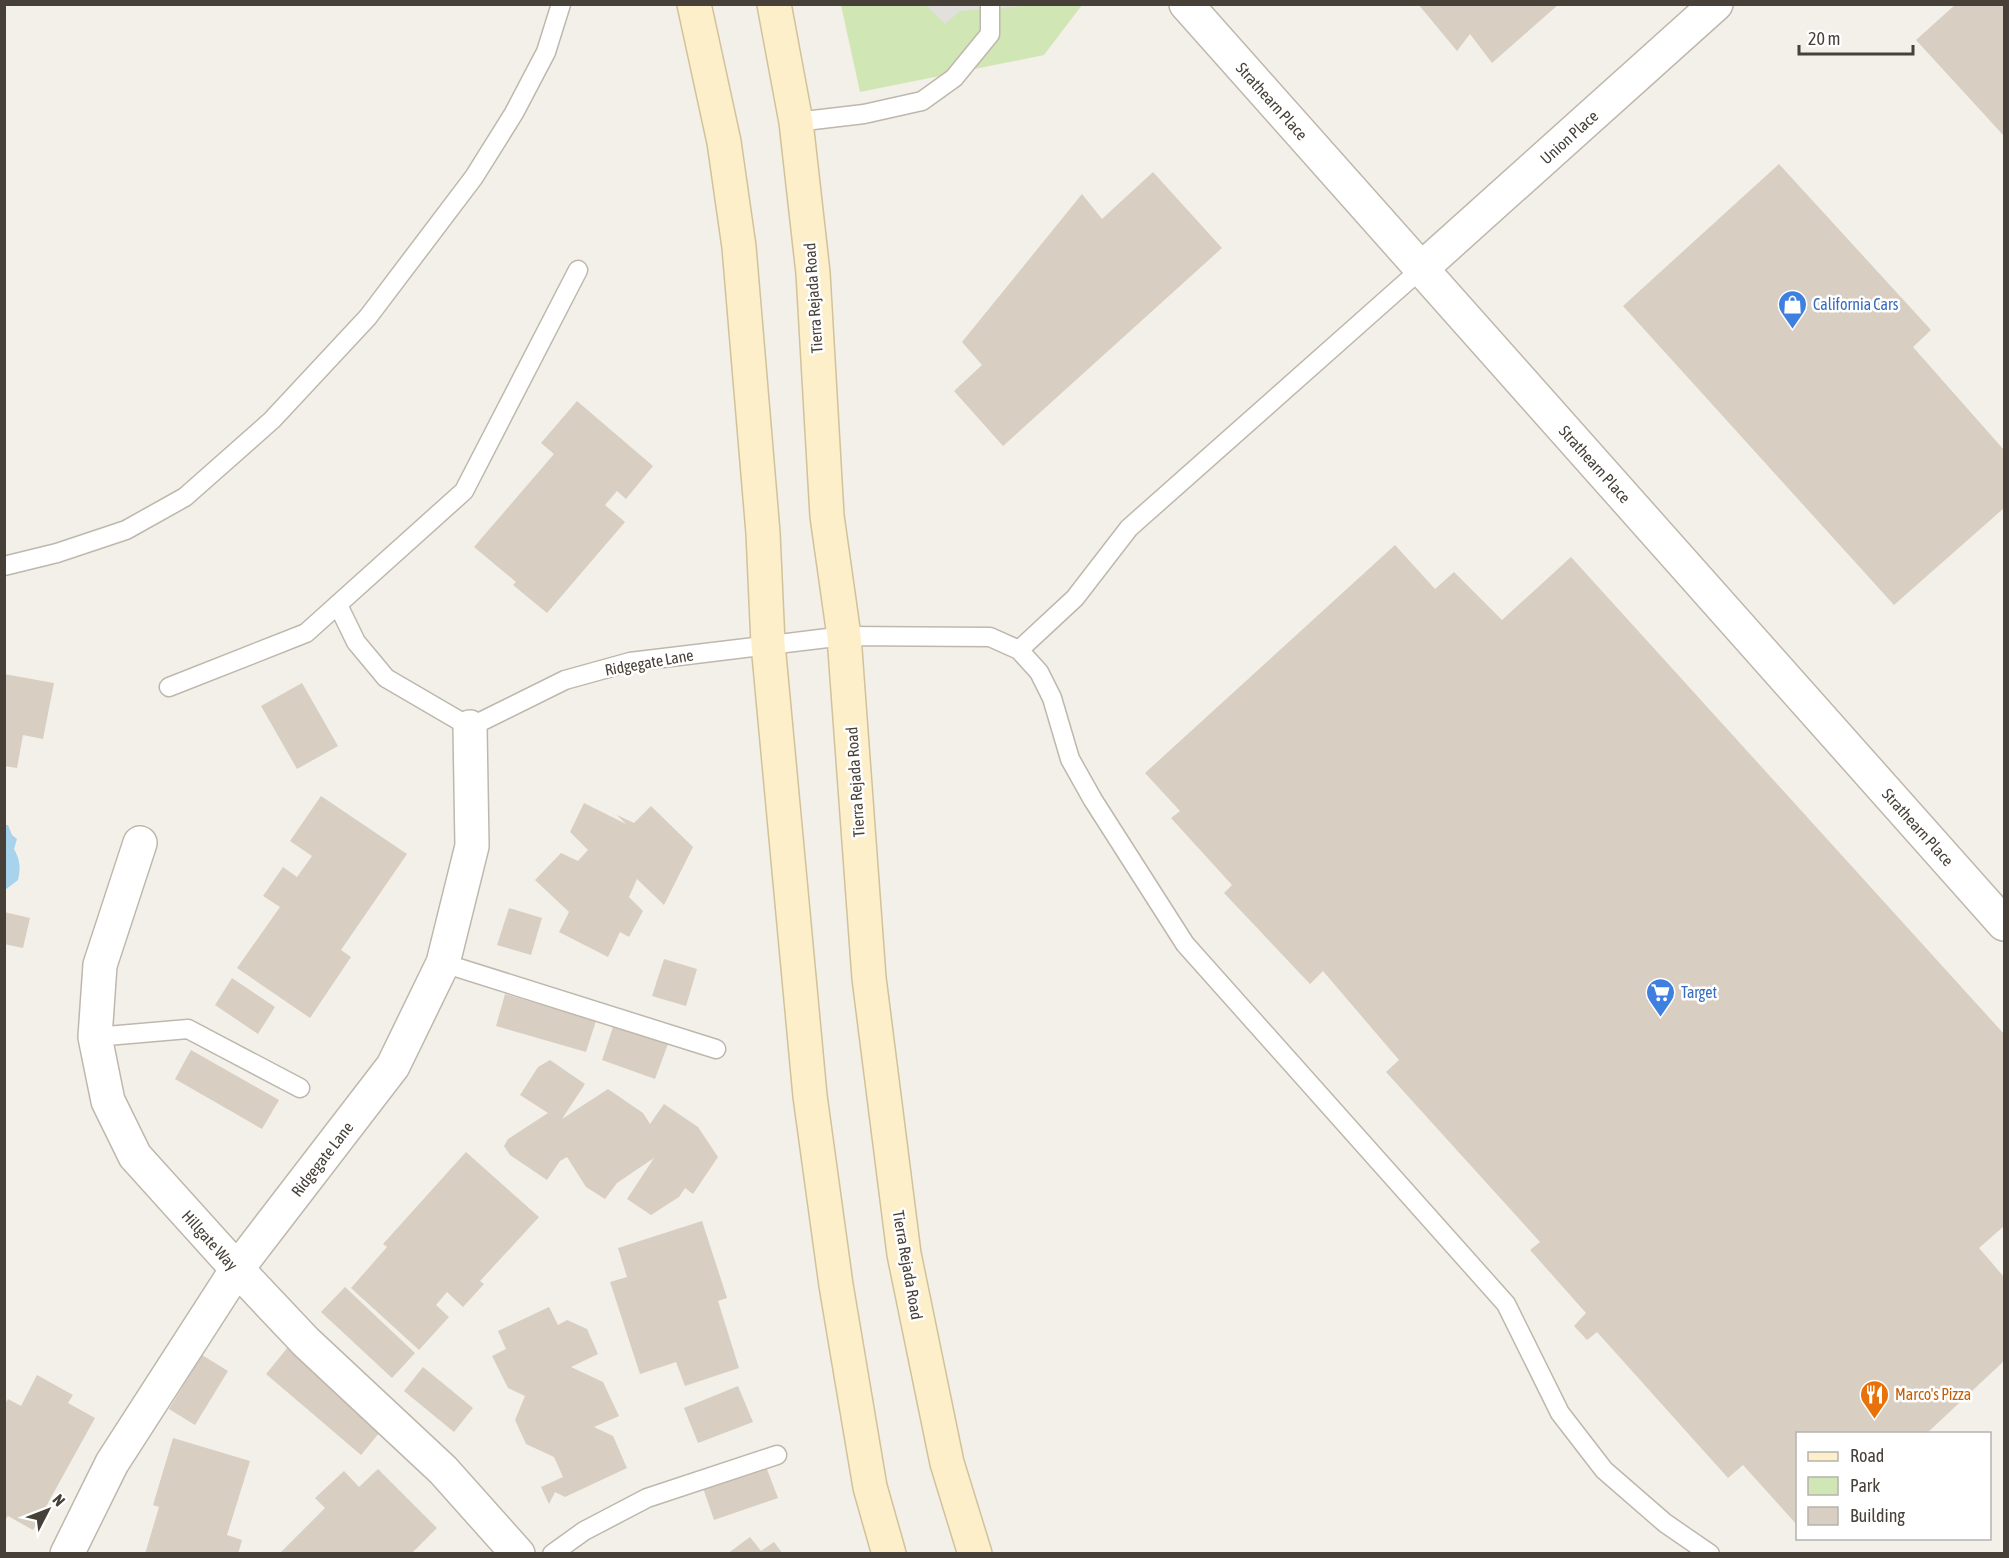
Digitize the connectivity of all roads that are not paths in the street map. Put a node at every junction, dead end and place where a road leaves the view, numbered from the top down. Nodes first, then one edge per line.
1 (561, 4) edge
2 (694, 4) edge
3 (774, 4) edge
4 (990, 4) edge
5 (1186, 4) edge
6 (1716, 4) edge
7 (796, 122) junction
8 (1421, 269) junction
9 (578, 270) dead end
10 (4, 566) edge
11 (338, 605) junction
12 (844, 636) junction
13 (768, 644) junction
14 (1019, 650) junction
15 (169, 687) dead end
16 (470, 727) junction
17 (140, 843) dead end
18 (2004, 924) edge
19 (443, 963) junction
20 (95, 1037) junction
21 (716, 1049) dead end
22 (300, 1088) dead end
23 (237, 1269) junction
24 (777, 1455) dead end
25 (67, 1554) edge
26 (518, 1554) edge
27 (552, 1554) edge
28 (889, 1554) edge
29 (975, 1554) edge
30 (1710, 1554) edge

1 - 10 lane
2 - 13 main road
3 - 7 main road, Tierra Rejada Road
4 - 7 lane
5 - 8 street, Strathearn Place
6 - 8 street, Union Place
7 - 12 main road, Tierra Rejada Road
8 - 14 lane
8 - 18 street, Strathearn Place
9 - 11 lane
11 - 15 lane
11 - 16 lane
12 - 13 lane, Ridgegate Lane
12 - 14 lane, Ridgegate Lane
12 - 29 main road, Tierra Rejada Road
13 - 16 lane, Ridgegate Lane
13 - 28 main road
14 - 30 lane
16 - 19 street, Ridgegate Lane
17 - 20 street, Hillgate Way
19 - 21 lane
19 - 23 street, Ridgegate Lane
20 - 22 lane
20 - 23 street, Hillgate Way
23 - 25 street, Ridgegate Lane
23 - 26 street, Hillgate Way
24 - 27 lane

